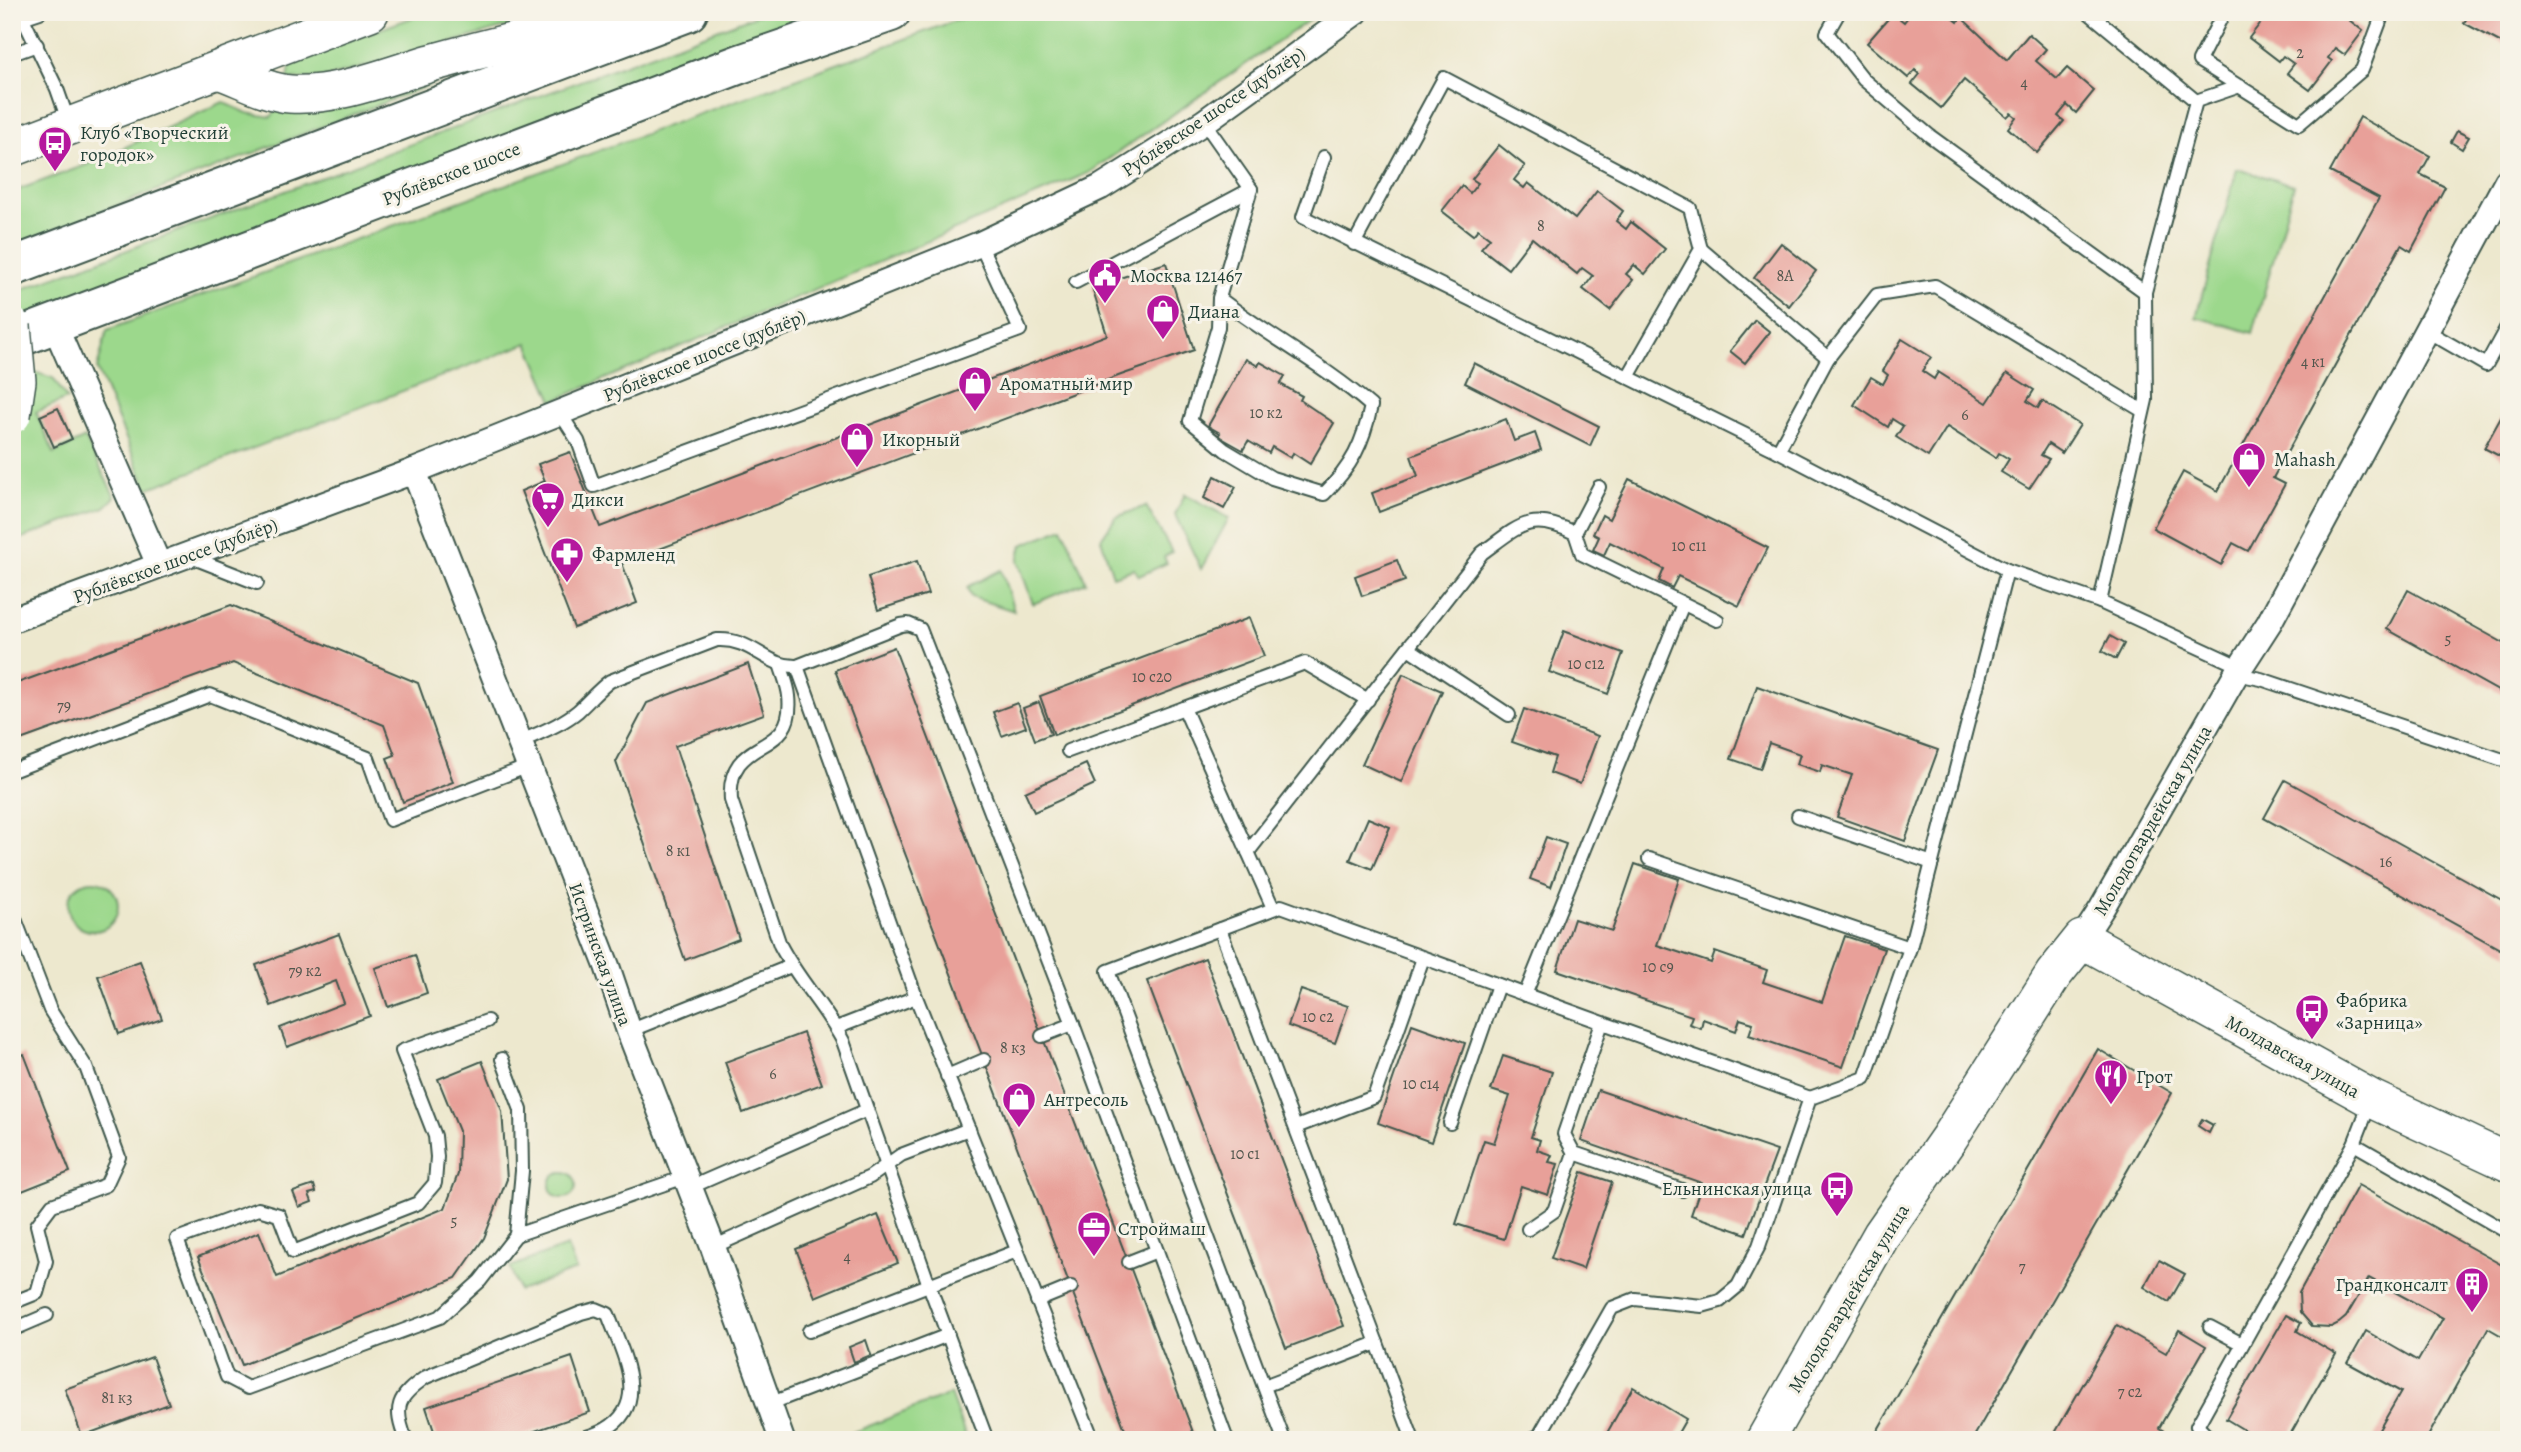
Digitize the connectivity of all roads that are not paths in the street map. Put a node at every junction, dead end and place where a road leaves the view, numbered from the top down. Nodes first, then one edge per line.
1 (40, 12) edge
2 (370, 12) edge
3 (640, 12) edge
4 (688, 12) edge
5 (891, 12) edge
6 (1356, 12) edge
7 (1839, 12) edge
8 (2088, 12) edge
9 (2224, 12) edge
10 (2376, 12) edge
11 (21, 15) edge
12 (37, 45) junction
13 (12, 54) edge
14 (219, 70) junction
15 (2240, 86) junction
16 (2196, 101) junction
17 (1203, 122) junction
18 (71, 127) junction
19 (12, 148) edge
20 (1324, 157) dead end
21 (2508, 176) edge
22 (1251, 189) junction
23 (980, 244) junction
24 (1354, 244) junction
25 (1701, 249) junction
26 (12, 267) edge
27 (1076, 282) dead end
28 (2145, 292) junction
29 (1219, 298) junction
30 (2509, 323) edge
31 (54, 324) junction
32 (12, 326) edge
33 (2427, 331) junction
34 (12, 340) edge
35 (1828, 358) junction
36 (1628, 377) junction
37 (2143, 411) junction
38 (560, 414) junction
39 (12, 415) edge
40 (1778, 451) junction
41 (414, 471) junction
42 (1599, 487) dead end
43 (1576, 533) junction
44 (187, 555) junction
45 (159, 565) junction
46 (2007, 570) junction
47 (257, 583) dead end
48 (2100, 603) junction
49 (1683, 604) junction
50 (12, 620) edge
51 (1717, 620) dead end
52 (1408, 648) junction
53 (780, 664) junction
54 (797, 666) junction
55 (2238, 671) junction
56 (1368, 699) junction
57 (1184, 708) junction
58 (1509, 715) dead end
59 (520, 742) junction
60 (1068, 751) dead end
61 (2509, 762) edge
62 (529, 766) junction
63 (12, 771) edge
64 (1798, 816) dead end
65 (1248, 852) junction
66 (1649, 859) dead end
67 (1932, 863) junction
68 (1273, 908) junction
69 (12, 911) edge
70 (1220, 929) junction
71 (2082, 939) junction
72 (1910, 948) junction
73 (1423, 958) junction
74 (791, 967) junction
75 (1498, 985) junction
76 (1525, 995) junction
77 (916, 997) junction
78 (487, 1021) dead end
79 (1602, 1023) junction
80 (1073, 1024) junction
81 (836, 1028) junction
82 (629, 1031) junction
83 (1042, 1036) dead end
84 (502, 1059) dead end
85 (984, 1060) dead end
86 (947, 1076) junction
87 (1810, 1098) junction
88 (2372, 1099) junction
89 (867, 1110) junction
90 (1450, 1123) dead end
91 (1296, 1127) junction
92 (969, 1129) junction
93 (2354, 1144) junction
94 (1574, 1153) junction
95 (2509, 1163) edge
96 (887, 1165) junction
97 (687, 1182) junction
98 (1682, 1190) dead end
99 (1528, 1229) dead end
100 (2509, 1233) edge
101 (516, 1235) junction
102 (713, 1247) junction
103 (1017, 1251) junction
104 (1157, 1251) junction
105 (1129, 1262) dead end
106 (929, 1285) junction
107 (1071, 1287) dead end
108 (1037, 1301) junction
109 (12, 1303) edge
110 (47, 1315) dead end
111 (2210, 1327) dead end
112 (12, 1330) edge
113 (809, 1331) dead end
114 (948, 1335) junction
115 (1377, 1343) junction
116 (2242, 1344) junction
117 (1264, 1386) junction
118 (769, 1404) junction
119 (2209, 1438) edge
120 (406, 1440) edge
121 (580, 1440) edge
122 (782, 1440) edge
123 (987, 1440) edge
124 (1093, 1440) edge
125 (1227, 1440) edge
126 (1284, 1440) edge
127 (1413, 1440) edge
128 (1529, 1440) edge
129 (1765, 1440) edge

1 - 11 lane
2 - 14 street
3 - 14 street
4 - 26 main road
5 - 31 main road, Рублёвское шоссе
6 - 17 street, Рублёвское шоссе (дублёр)
7 - 28 lane
8 - 16 lane
9 - 15 lane
10 - 15 lane
11 - 12 lane
12 - 13 lane
12 - 18 lane
14 - 18 street
15 - 16 lane
16 - 28 lane
17 - 22 lane
17 - 23 street, Рублёвское шоссе (дублёр)
18 - 19 street
20 - 24 lane
21 - 33 street, Молодогвардейская улица
22 - 27 lane
22 - 29 lane
23 - 38 street, Рублёвское шоссе (дублёр)
23 - 38 lane
24 - 25 lane
24 - 36 lane
25 - 35 lane
25 - 36 lane
28 - 37 lane
29 - 29 lane
30 - 33 lane
31 - 34 main road, Рублёвское шоссе
31 - 45 street
32 - 39 street, bridge
33 - 55 street, Молодогвардейская улица
35 - 37 lane
35 - 40 lane
36 - 40 lane
37 - 48 lane
38 - 41 street, Рублёвское шоссе (дублёр)
40 - 46 lane
41 - 44 street, Рублёвское шоссе (дублёр)
41 - 59 street, Истринская улица
42 - 43 lane
43 - 49 lane
43 - 52 lane
44 - 45 street, Рублёвское шоссе (дублёр)
44 - 47 lane
45 - 50 street, Рублёвское шоссе (дублёр)
46 - 48 lane
46 - 67 lane
48 - 55 lane
49 - 51 lane
49 - 76 lane
52 - 56 lane
52 - 58 lane
53 - 54 lane
53 - 59 lane
53 - 74 lane
54 - 77 lane
54 - 80 lane
55 - 61 lane
55 - 71 street, Молодогвардейская улица
56 - 57 lane
56 - 65 lane
57 - 60 lane
57 - 65 lane
59 - 62 street, Истринская улица
62 - 63 lane
62 - 82 street, Истринская улица
64 - 67 lane
65 - 68 lane
66 - 72 lane
67 - 72 lane
68 - 70 lane
68 - 73 lane
69 - 109 lane
70 - 91 lane
70 - 117 lane
71 - 88 street, Молдавская улица
71 - 129 street, Молодогвардейская улица
72 - 87 lane
73 - 75 lane
73 - 91 lane
74 - 81 lane
74 - 82 lane
75 - 76 lane
75 - 90 lane
76 - 79 lane
77 - 81 lane
77 - 86 lane
78 - 101 lane
79 - 87 lane
79 - 94 lane
80 - 83 lane
80 - 104 lane
81 - 89 lane
82 - 97 street, Истринская улица
84 - 101 lane
85 - 86 lane
86 - 92 lane
87 - 128 lane
88 - 93 lane
88 - 95 street, Молдавская улица
89 - 96 lane
89 - 97 lane
91 - 115 lane
92 - 96 lane
92 - 103 lane
93 - 100 lane
93 - 116 lane
94 - 98 lane
94 - 99 lane
96 - 102 lane
96 - 106 lane
97 - 101 lane
97 - 102 street, Истринская улица
102 - 118 street, Истринская улица
103 - 106 lane
103 - 108 lane
104 - 105 lane
104 - 125 lane
106 - 113 lane
106 - 114 lane
107 - 108 lane
108 - 124 lane
110 - 112 lane
111 - 116 lane
114 - 118 lane
114 - 123 lane
115 - 117 lane
115 - 127 lane
116 - 119 lane
117 - 126 lane
118 - 122 street, Истринская улица
120 - 121 lane

